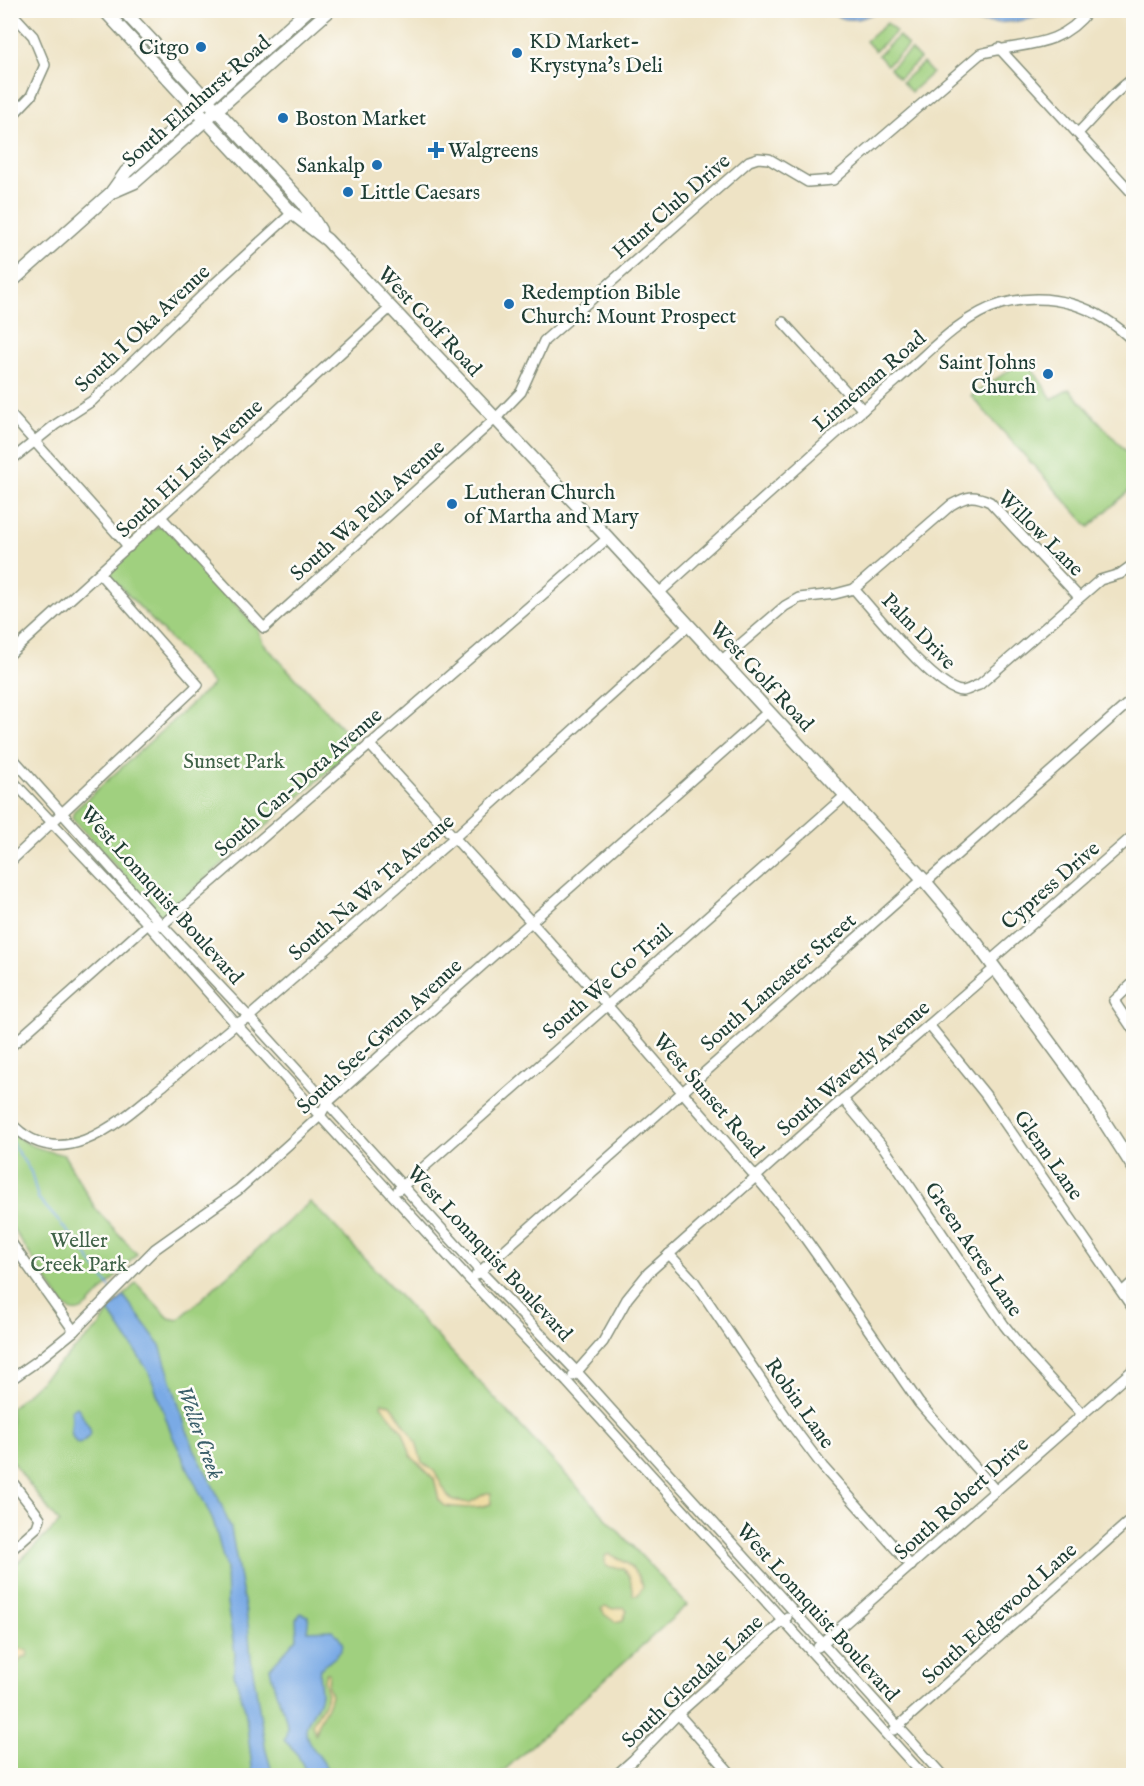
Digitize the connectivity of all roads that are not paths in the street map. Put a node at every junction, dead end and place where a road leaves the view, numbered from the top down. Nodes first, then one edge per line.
1 (104, 10) edge
2 (123, 10) edge
3 (308, 10) edge
4 (330, 10) edge
5 (1089, 10) edge
6 (10, 11) edge
7 (999, 48) junction
8 (1134, 78) edge
9 (207, 100) junction
10 (196, 109) junction
11 (216, 110) junction
12 (10, 118) edge
13 (206, 120) junction
14 (1078, 133) junction
15 (111, 193) junction
16 (1134, 195) edge
17 (292, 213) junction
18 (326, 239) junction
19 (10, 283) edge
20 (390, 308) junction
21 (783, 322) dead end
22 (1134, 342) edge
23 (863, 410) junction
24 (10, 414) edge
25 (495, 419) junction
26 (35, 440) junction
27 (10, 461) edge
28 (161, 518) junction
29 (608, 538) junction
30 (129, 547) junction
31 (1134, 564) edge
32 (100, 574) junction
33 (854, 589) junction
34 (659, 593) junction
35 (1079, 597) junction
36 (689, 626) junction
37 (10, 654) edge
38 (721, 660) junction
39 (1134, 698) edge
40 (769, 711) junction
41 (369, 744) junction
42 (10, 755) edge
43 (10, 778) edge
44 (846, 795) junction
45 (63, 814) junction
46 (53, 824) junction
47 (1134, 835) edge
48 (454, 838) junction
49 (10, 862) edge
50 (925, 880) junction
51 (531, 922) junction
52 (148, 924) junction
53 (162, 925) junction
54 (992, 964) junction
55 (1134, 982) edge
56 (607, 1005) junction
57 (249, 1017) junction
58 (236, 1024) junction
59 (929, 1025) junction
60 (1134, 1031) edge
61 (10, 1047) edge
62 (682, 1090) junction
63 (843, 1099) junction
64 (327, 1102) junction
65 (320, 1116) junction
66 (10, 1122) edge
67 (1134, 1168) edge
68 (756, 1178) junction
69 (402, 1186) junction
70 (392, 1196) junction
71 (10, 1241) edge
72 (669, 1254) junction
73 (480, 1270) junction
74 (470, 1280) junction
75 (1134, 1281) edge
76 (1122, 1292) junction
77 (1134, 1310) edge
78 (74, 1330) junction
79 (1134, 1369) edge
80 (577, 1372) junction
81 (10, 1380) edge
82 (567, 1382) junction
83 (1082, 1414) junction
84 (10, 1479) edge
85 (996, 1491) junction
86 (1134, 1517) edge
87 (10, 1551) edge
88 (911, 1566) junction
89 (793, 1612) junction
90 (783, 1621) junction
91 (822, 1644) junction
92 (811, 1653) junction
93 (678, 1714) junction
94 (898, 1726) junction
95 (888, 1736) junction
96 (615, 1776) edge
97 (733, 1776) edge
98 (924, 1776) edge
99 (943, 1776) edge

1 - 10 main road, West Golf Road
2 - 9 main road, West Golf Road
3 - 9 main road, South Elmhurst Road
4 - 11 main road, South Elmhurst Road
5 - 7 street, Hunt Club Drive
6 - 12 street
7 - 14 street
7 - 25 street, Hunt Club Drive
8 - 14 street
9 - 10 main road, South Elmhurst Road
9 - 11 main road, West Golf Road
10 - 13 main road, West Golf Road
10 - 15 main road, South Elmhurst Road
11 - 13 main road, South Elmhurst Road
11 - 18 main road, West Golf Road
13 - 15 main road, South Elmhurst Road
13 - 17 main road, West Golf Road
14 - 16 street
15 - 19 main road, South Elmhurst Road
17 - 18 main road, West Golf Road
17 - 26 street, South I Oka Avenue
18 - 20 main road, West Golf Road
20 - 25 main road, West Golf Road
20 - 28 street, South Hi Lusi Avenue
21 - 23 street
22 - 23 street, Linneman Road
23 - 34 street, Linneman Road
24 - 26 street
25 - 28 street, South Wa Pella Avenue
25 - 29 main road, West Golf Road
26 - 27 street, South I Oka Avenue
26 - 30 street
28 - 30 street, South Hi Lusi Avenue
29 - 34 main road, West Golf Road
29 - 41 street, South Can-Dota Avenue
30 - 32 street, South Hi Lusi Avenue
31 - 35 street
32 - 37 street, South Hi Lusi Avenue
32 - 45 street
33 - 35 street, Willow Lane
33 - 35 street, Palm Drive
33 - 38 street
34 - 36 main road, West Golf Road
36 - 38 main road, West Golf Road
36 - 48 street, South Na Wa Ta Avenue
38 - 40 main road, West Golf Road
39 - 50 street, South Lancaster Street
40 - 44 main road, West Golf Road
40 - 51 street, South See-Gwun Avenue
41 - 48 street, West Sunset Road
41 - 53 street, South Can-Dota Avenue
42 - 45 street, West Lonnquist Boulevard
43 - 46 street, West Lonnquist Boulevard
44 - 50 main road, West Golf Road
44 - 56 street, South We Go Trail
45 - 46 street
45 - 53 street, West Lonnquist Boulevard
46 - 49 street
46 - 52 street, West Lonnquist Boulevard
47 - 54 street, Cypress Drive
48 - 51 street, West Sunset Road
48 - 57 street, South Na Wa Ta Avenue
50 - 54 main road, West Golf Road
50 - 62 street, South Lancaster Street
51 - 56 street, West Sunset Road
51 - 64 street, South See-Gwun Avenue
52 - 53 street
52 - 58 street, West Lonnquist Boulevard
52 - 61 street
53 - 57 street, West Lonnquist Boulevard
54 - 59 street, South Waverly Avenue
54 - 67 main road, West Golf Road
55 - 60 street
56 - 62 street, West Sunset Road
56 - 69 street, South We Go Trail
57 - 58 street, South Na Wa Ta Avenue
57 - 64 street, West Lonnquist Boulevard
58 - 65 street, West Lonnquist Boulevard
58 - 66 street, South Na Wa Ta Avenue
59 - 63 street, South Waverly Avenue
59 - 76 street, Glenn Lane
62 - 68 street, West Sunset Road
62 - 73 street, South Lancaster Street
63 - 68 street, South Waverly Avenue
63 - 83 street, Green Acres Lane
64 - 65 street, South See-Gwun Avenue
64 - 69 street, West Lonnquist Boulevard
65 - 70 street, West Lonnquist Boulevard
65 - 78 street, South See-Gwun Avenue
68 - 72 street, South Waverly Avenue
68 - 85 street, West Sunset Road
69 - 70 street, South We Go Trail
69 - 73 street, West Lonnquist Boulevard
70 - 74 street, West Lonnquist Boulevard
71 - 78 street
72 - 80 street, South Waverly Avenue
72 - 88 street, Robin Lane
73 - 74 street, South Lancaster Street
73 - 80 street, West Lonnquist Boulevard
74 - 82 street, West Lonnquist Boulevard
75 - 76 street
76 - 77 street, Glenn Lane
78 - 81 street, South See-Gwun Avenue
79 - 83 street, South Robert Drive
80 - 82 street, South Waverly Avenue
80 - 89 street, West Lonnquist Boulevard
82 - 90 street, West Lonnquist Boulevard
83 - 85 street, South Robert Drive
84 - 87 street
85 - 88 street, South Robert Drive
86 - 94 street, South Edgewood Lane
88 - 91 street, South Robert Drive
89 - 90 street, South Glendale Lane
89 - 91 street, West Lonnquist Boulevard
90 - 92 street, West Lonnquist Boulevard
90 - 93 street, South Glendale Lane
91 - 92 street, South Robert Drive
91 - 94 street, West Lonnquist Boulevard
92 - 95 street, West Lonnquist Boulevard
93 - 96 street, South Glendale Lane
93 - 97 street
94 - 95 street, South Edgewood Lane
94 - 99 street, West Lonnquist Boulevard
95 - 98 street, West Lonnquist Boulevard

